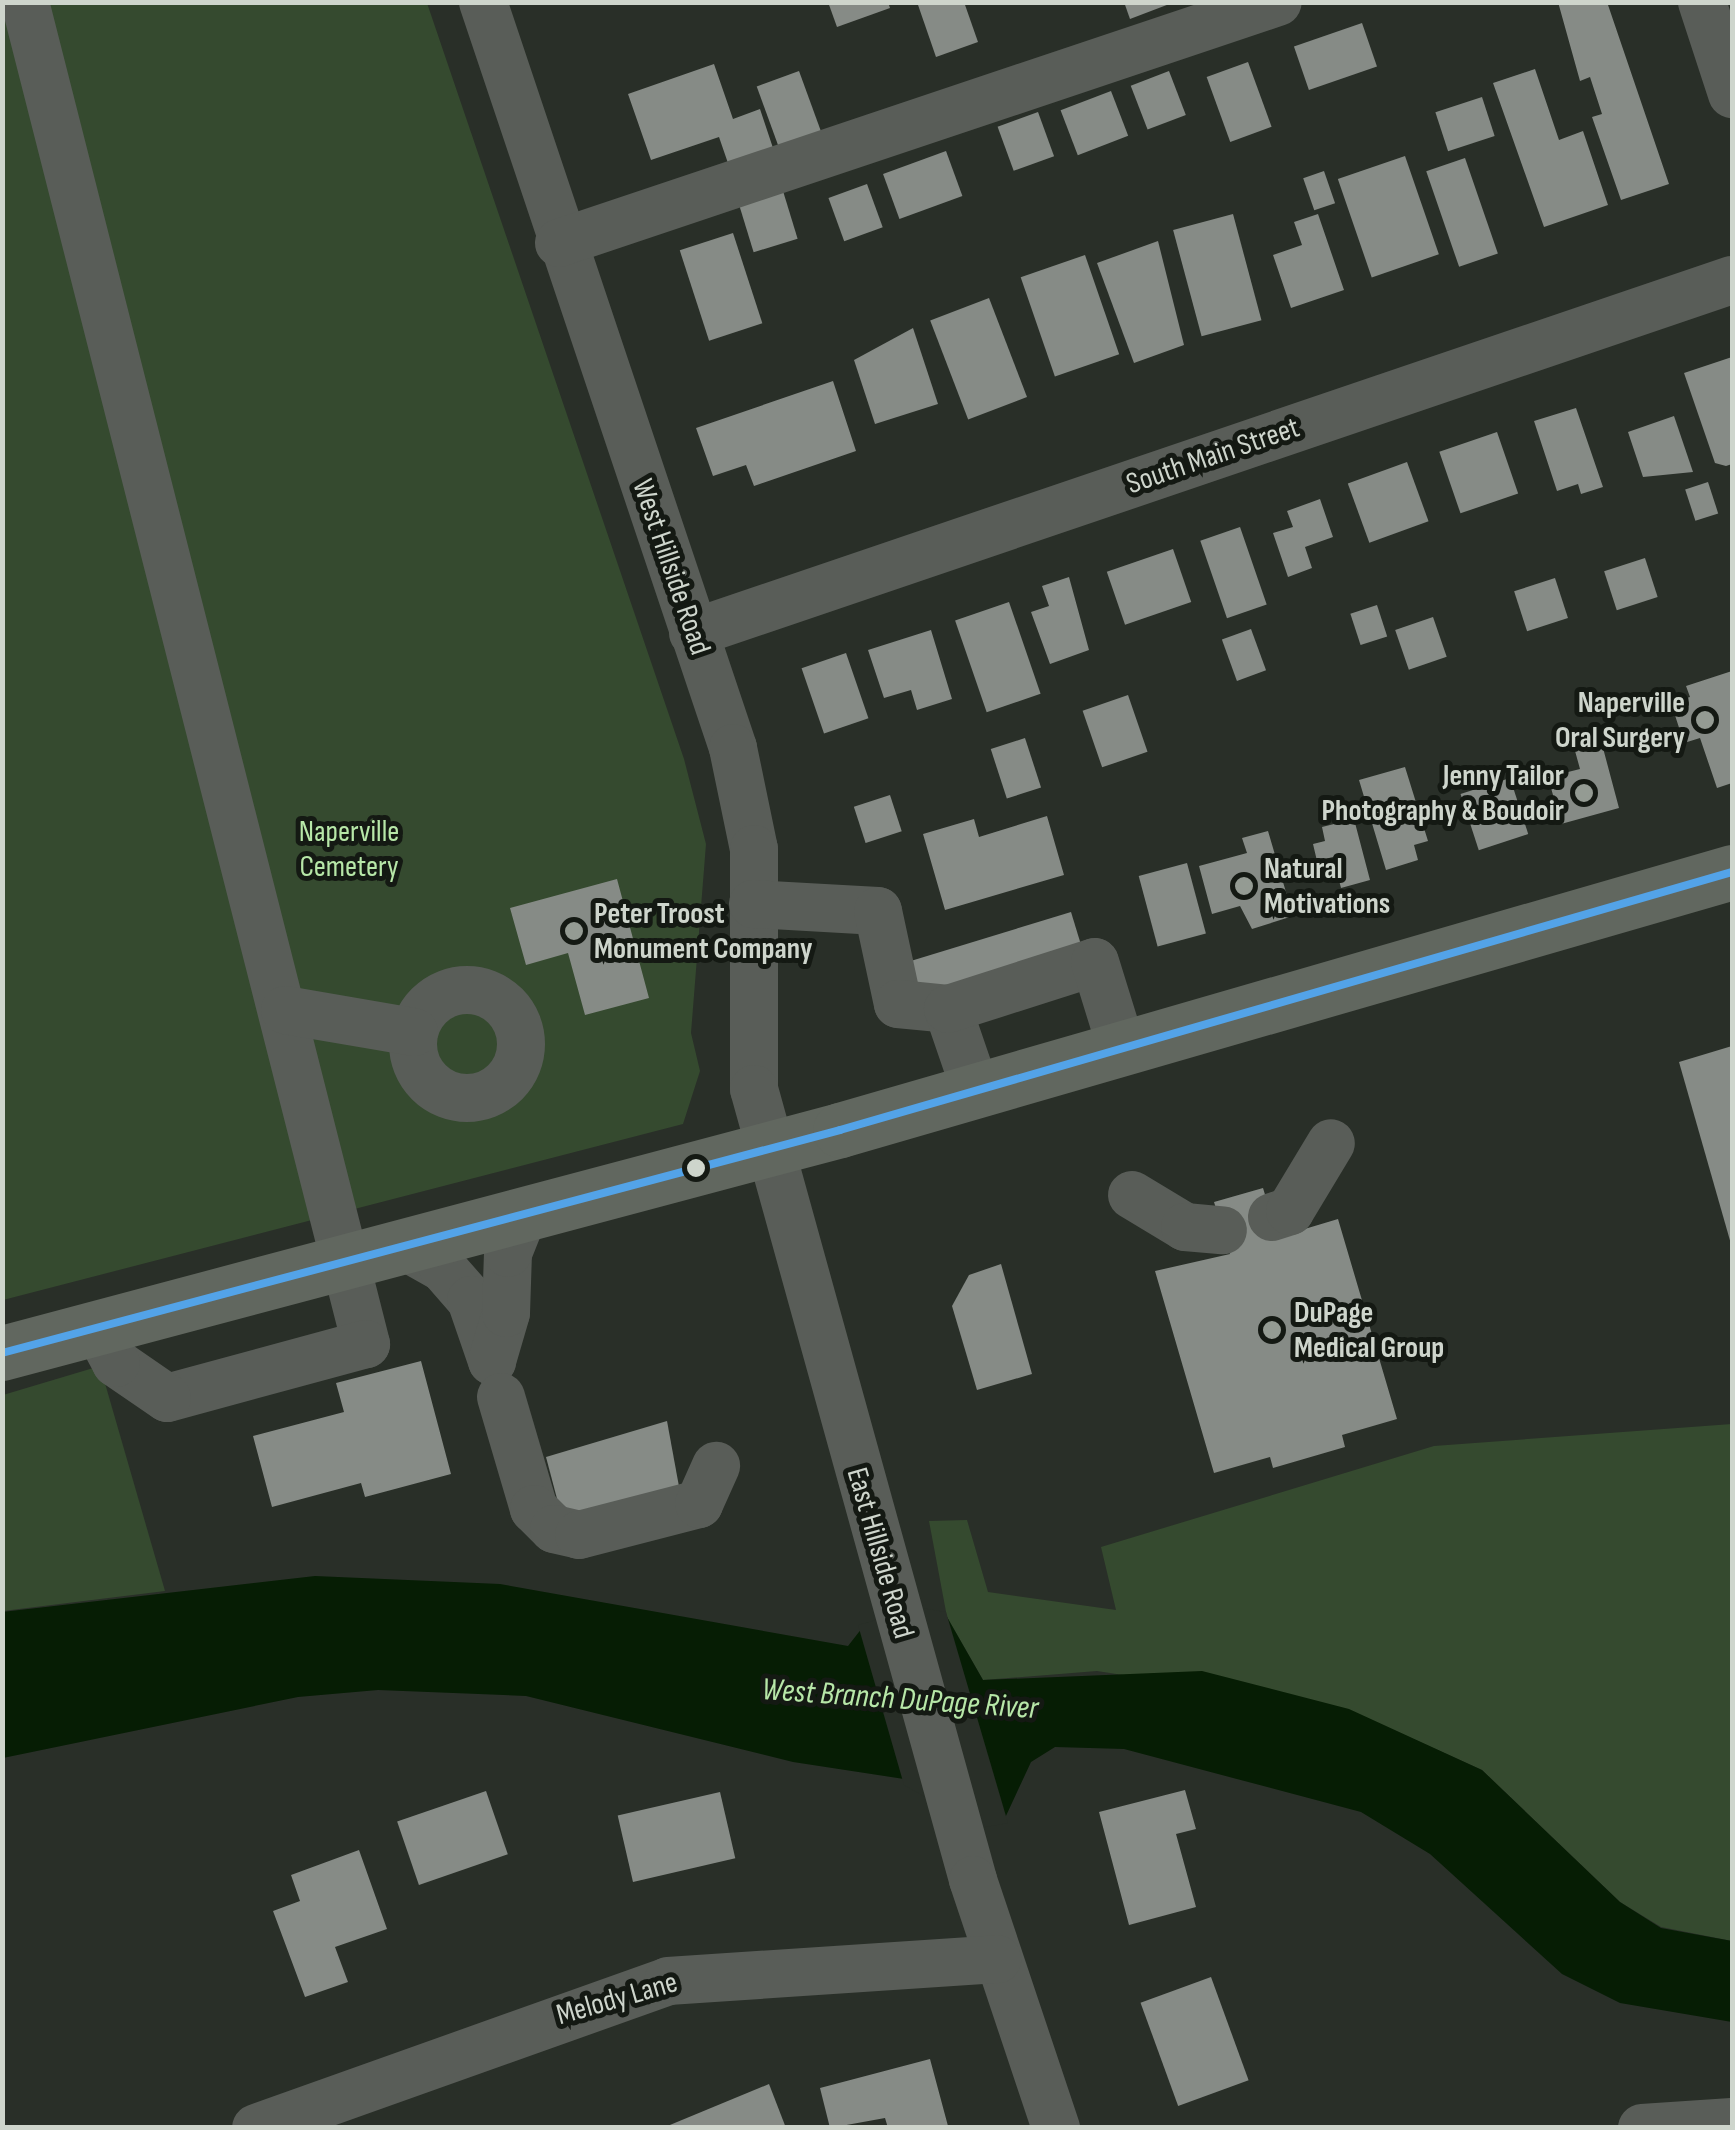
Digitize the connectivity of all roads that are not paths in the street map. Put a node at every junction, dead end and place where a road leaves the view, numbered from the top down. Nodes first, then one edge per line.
1 (24, 2) edge
2 (483, 2) edge
3 (1278, 2) edge
4 (1702, 2) edge
5 (1732, 94) edge
6 (559, 243) junction
7 (1732, 280) edge
8 (694, 633) junction
9 (1732, 872) edge
10 (753, 904) junction
11 (948, 1008) junction
12 (286, 1010) junction
13 (414, 1032) dead end
14 (1122, 1049) junction
15 (976, 1091) junction
16 (1331, 1143) dead end
17 (768, 1148) junction
18 (1132, 1195) dead end
19 (524, 1213) junction
20 (1272, 1217) dead end
21 (1223, 1230) dead end
22 (402, 1245) junction
23 (350, 1257) junction
24 (98, 1329) junction
25 (5, 1341) edge
26 (501, 1397) dead end
27 (716, 1466) dead end
28 (997, 1959) junction
29 (1732, 2122) edge
30 (256, 2128) edge
31 (1056, 2128) edge
32 (1642, 2128) edge

1 - 12 street
2 - 6 street, West Hillside Road
3 - 6 street
4 - 5 street
6 - 8 street, West Hillside Road
7 - 8 street, South Main Street
8 - 10 street, West Hillside Road
9 - 14 main road
10 - 11 street
10 - 17 street, West Hillside Road
11 - 14 street
11 - 15 street
12 - 13 street
12 - 23 street
14 - 15 main road
15 - 17 main road
16 - 20 street
17 - 19 main road
17 - 28 street, East Hillside Road
18 - 21 street
19 - 22 main road
19 - 22 street
22 - 23 main road
23 - 24 main road
23 - 24 street
24 - 25 main road
26 - 27 street
28 - 30 street, Melody Lane
28 - 31 street, East Hillside Road
29 - 32 street

